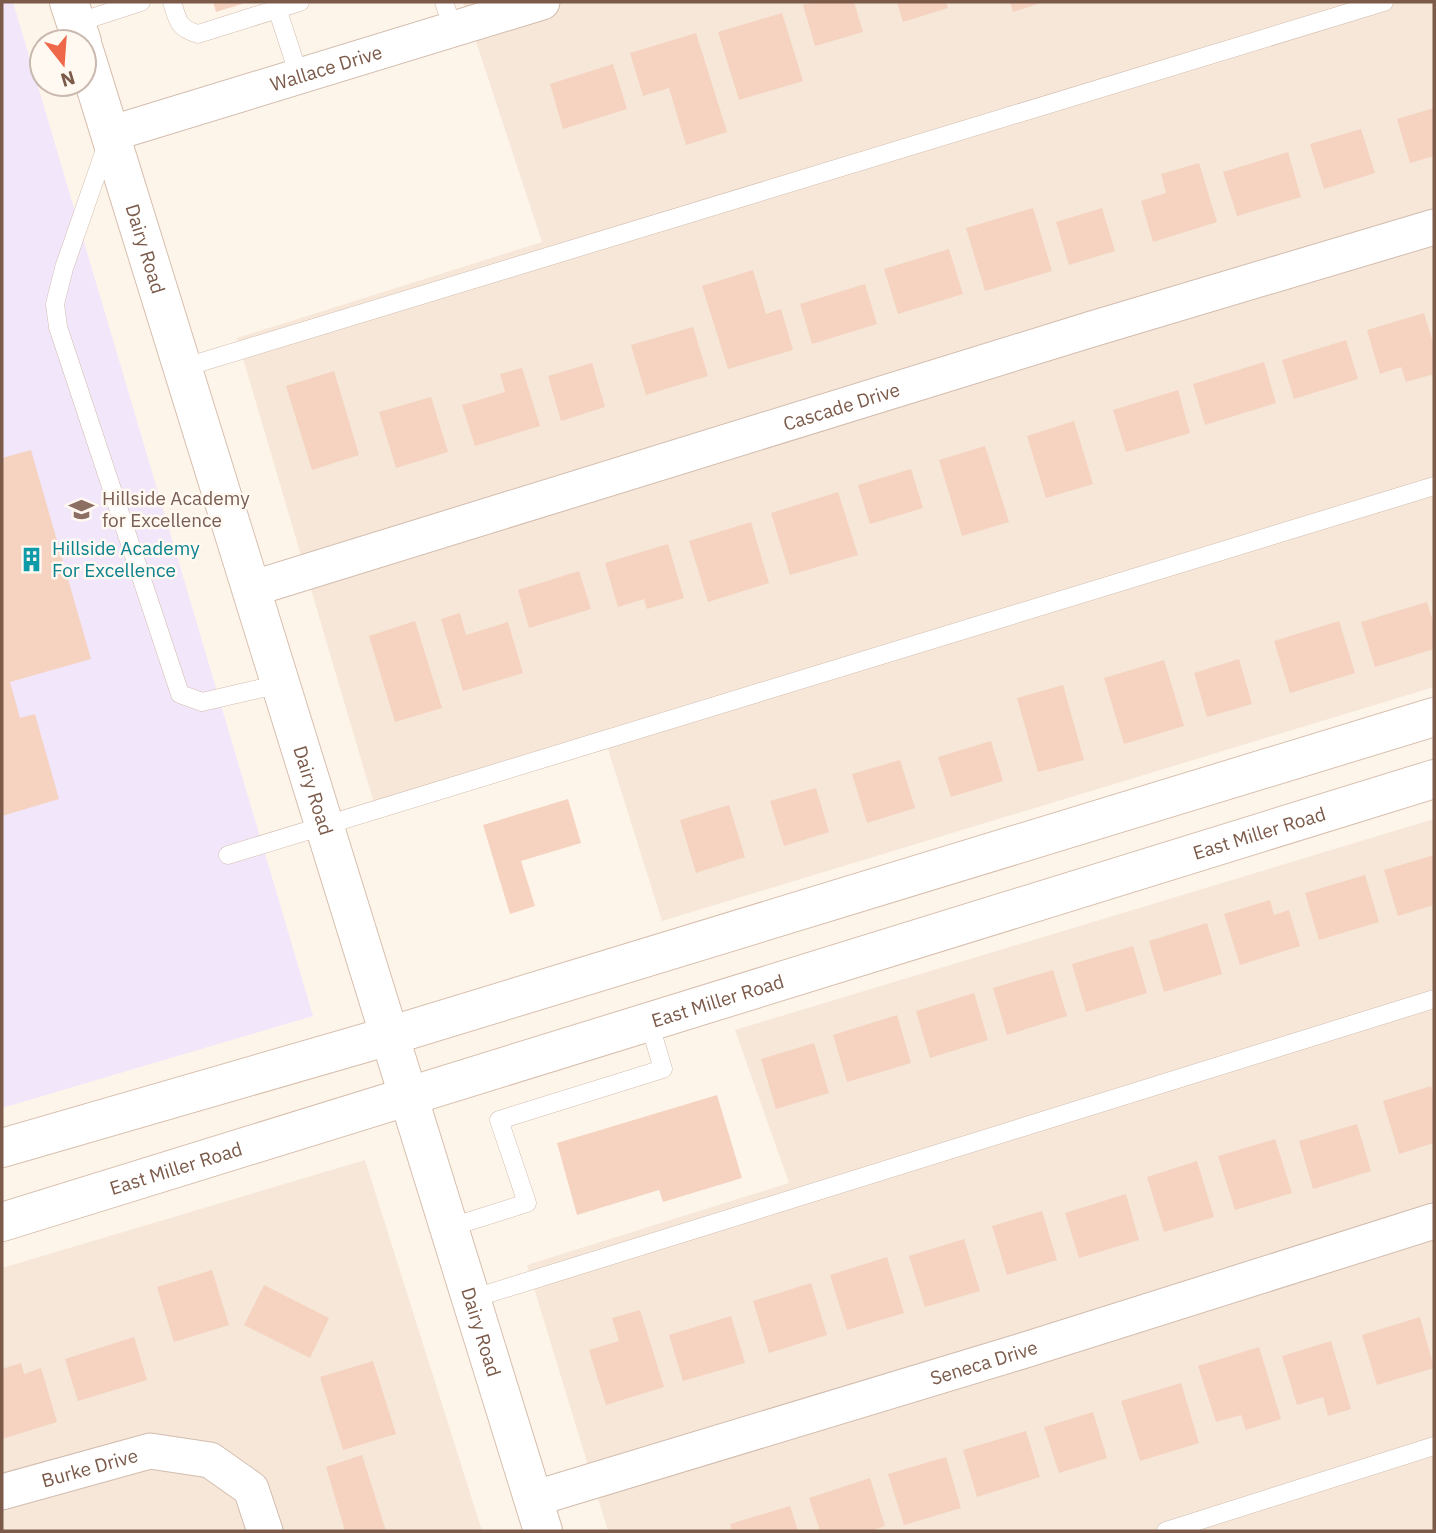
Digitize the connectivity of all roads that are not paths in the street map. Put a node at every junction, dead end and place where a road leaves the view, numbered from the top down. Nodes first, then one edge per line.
1 (141, 2) edge
2 (172, 2) edge
3 (300, 2) edge
4 (542, 2) edge
5 (1384, 2) edge
6 (276, 5) edge
7 (449, 15) edge
8 (80, 28) edge
9 (299, 76) junction
10 (98, 95) edge
11 (110, 134) junction
12 (1434, 227) edge
13 (182, 368) junction
14 (1434, 486) edge
15 (251, 589) junction
16 (280, 684) junction
17 (1434, 717) edge
18 (1434, 779) edge
19 (1167, 798) junction
20 (324, 825) junction
21 (228, 855) dead end
22 (1185, 856) junction
23 (1434, 999) edge
24 (649, 1022) junction
25 (389, 1036) junction
26 (408, 1097) junction
27 (2, 1148) edge
28 (1434, 1221) edge
29 (2, 1222) edge
30 (448, 1228) junction
31 (471, 1299) junction
32 (1434, 1446) edge
33 (2, 1492) edge
34 (538, 1515) edge
35 (265, 1531) edge
36 (1166, 1531) edge

1 - 8 lane
2 - 6 lane
3 - 6 lane
4 - 7 street, Wallace Drive
5 - 13 lane
6 - 9 lane
7 - 9 street, Wallace Drive
9 - 11 street, Wallace Drive
10 - 11 main road, Dairy Road
11 - 13 main road, Dairy Road
11 - 16 lane
12 - 15 street, Cascade Drive
13 - 15 main road, Dairy Road
14 - 20 lane
15 - 16 main road, Dairy Road
16 - 20 main road, Dairy Road
17 - 19 main road
18 - 22 main road, East Miller Road
19 - 22 main road
19 - 25 main road
20 - 21 lane
20 - 25 main road, Dairy Road
22 - 24 main road, East Miller Road
23 - 31 lane
24 - 26 main road, East Miller Road
24 - 30 lane
25 - 26 main road, Dairy Road
25 - 27 main road
26 - 29 main road, East Miller Road
26 - 30 main road, Dairy Road
28 - 34 street, Seneca Drive
30 - 31 main road, Dairy Road
31 - 34 main road, Dairy Road
32 - 36 lane
33 - 35 street, Burke Drive

